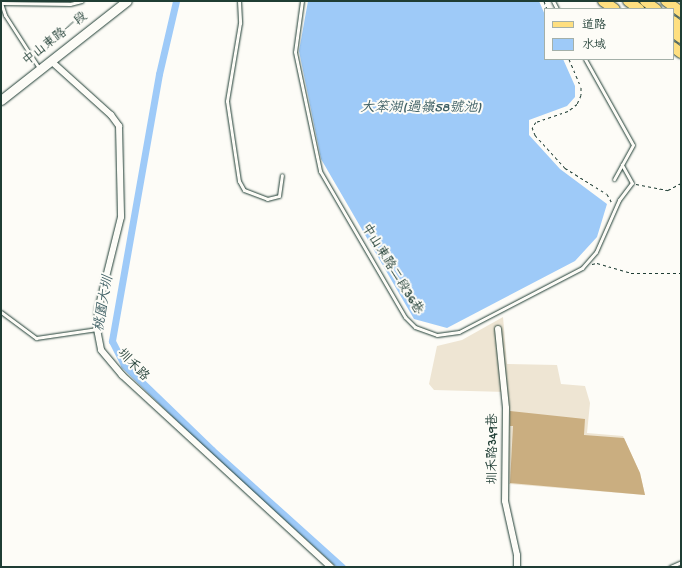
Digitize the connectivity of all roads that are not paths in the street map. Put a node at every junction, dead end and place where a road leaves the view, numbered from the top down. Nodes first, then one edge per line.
1 (82, 1) edge
2 (127, 1) edge
3 (239, 1) edge
4 (302, 1) edge
5 (603, 1) edge
6 (628, 1) edge
7 (645, 1) edge
8 (666, 1) edge
9 (1, 3) edge
10 (614, 8) edge
11 (638, 8) edge
12 (655, 8) edge
13 (681, 12) edge
14 (586, 60) edge
15 (51, 61) junction
16 (40, 70) junction
17 (1, 100) edge
18 (622, 165) junction
19 (282, 175) dead end
20 (614, 179) dead end
21 (1, 312) edge
22 (97, 329) junction
23 (498, 329) dead end
24 (681, 562) edge
25 (331, 567) edge
26 (517, 567) edge
27 (670, 567) edge

1 - 9 lane
2 - 15 main road, 中山東路一段
3 - 19 lane
4 - 18 lane, 中山東路二段36巷
5 - 10 main road
6 - 11 main road
7 - 12 main road
8 - 13 main road
9 - 16 lane
14 - 18 lane
15 - 16 main road, 中山東路一段
15 - 22 street, 圳禾路
16 - 17 main road, 中山東路一段
18 - 20 lane
21 - 22 lane
22 - 25 street, 圳禾路
23 - 26 street, 圳禾路349巷
24 - 27 lane

